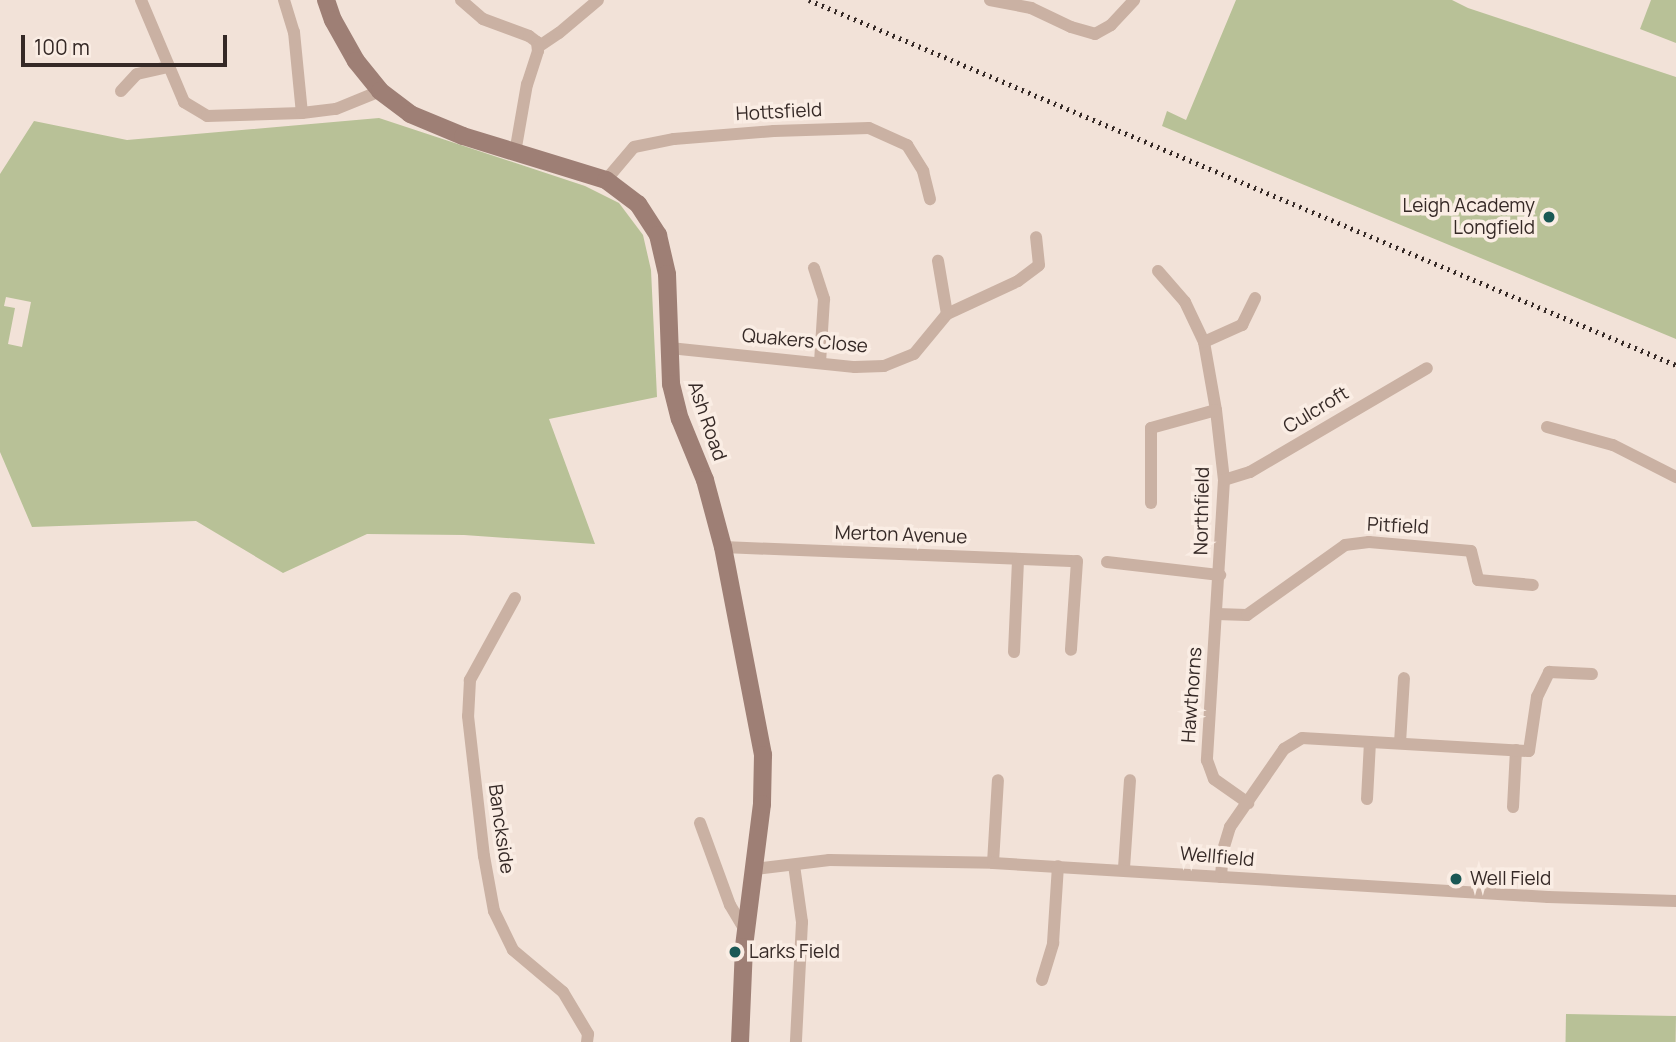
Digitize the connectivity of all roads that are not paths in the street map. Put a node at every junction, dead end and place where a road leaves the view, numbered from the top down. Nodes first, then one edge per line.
1 (141, 0) edge
2 (284, 0) edge
3 (326, 0) edge
4 (461, 0) edge
5 (598, 0) edge
6 (989, 0) edge
7 (1134, 0) edge
8 (538, 47) junction
9 (168, 66) junction
10 (121, 91) dead end
11 (380, 91) junction
12 (302, 113) junction
13 (515, 153) junction
14 (606, 180) junction
15 (930, 200) dead end
16 (1036, 237) dead end
17 (939, 261) dead end
18 (814, 268) dead end
19 (1158, 271) dead end
20 (1255, 298) dead end
21 (947, 314) junction
22 (1203, 342) junction
23 (670, 348) junction
24 (820, 363) junction
25 (1427, 368) dead end
26 (1216, 410) junction
27 (1547, 427) dead end
28 (1676, 477) edge
29 (1224, 480) junction
30 (1151, 503) dead end
31 (723, 547) junction
32 (1018, 559) junction
33 (1107, 562) dead end
34 (1220, 575) junction
35 (1533, 585) dead end
36 (515, 598) dead end
37 (1217, 614) junction
38 (1071, 650) dead end
39 (1014, 652) dead end
40 (1592, 674) dead end
41 (1404, 678) dead end
42 (1370, 742) junction
43 (1400, 743) junction
44 (1516, 750) junction
45 (998, 780) dead end
46 (1130, 780) dead end
47 (1367, 799) dead end
48 (1248, 803) junction
49 (1513, 807) dead end
50 (700, 823) dead end
51 (993, 863) junction
52 (794, 865) junction
53 (1058, 866) junction
54 (755, 869) junction
55 (1124, 869) junction
56 (1221, 877) junction
57 (1676, 901) edge
58 (747, 932) junction
59 (1042, 981) dead end
60 (587, 1042) edge
61 (740, 1042) edge
62 (796, 1042) edge

1 - 9 street
2 - 12 street
3 - 11 street, Ash Road
4 - 8 street
5 - 8 street
6 - 7 street
8 - 13 street
9 - 10 street
9 - 12 street
11 - 12 street
11 - 13 street, Ash Road
13 - 14 street, Ash Road
14 - 15 street, Hottsfield
14 - 23 street, Ash Road
16 - 21 street
17 - 21 street
18 - 24 street
19 - 22 street, Northfield
20 - 22 street
21 - 24 street, Quakers Close
22 - 26 street, Northfield
23 - 24 street, Quakers Close
23 - 31 street, Ash Road
25 - 29 street, Culcroft
26 - 29 street, Northfield
26 - 30 street
27 - 28 street
29 - 34 street, Northfield
31 - 32 street, Merton Avenue
31 - 54 street, Ash Road
32 - 38 street, Merton Avenue
32 - 39 street
33 - 34 street
34 - 37 street, Northfield
35 - 37 street, Pitfield
36 - 60 street, Banckside
37 - 48 street, Hawthorns
40 - 44 street
41 - 43 street
42 - 43 street
42 - 47 street
42 - 48 street
43 - 44 street
44 - 49 street
45 - 51 street
46 - 55 street
48 - 56 street
50 - 58 street
51 - 52 street, Wellfield
51 - 53 street, Wellfield
52 - 54 street, Wellfield
52 - 62 street
53 - 55 street, Wellfield
53 - 59 street
54 - 58 street, Ash Road
55 - 56 street, Wellfield
56 - 57 street, Wellfield
58 - 61 street, Ash Road

